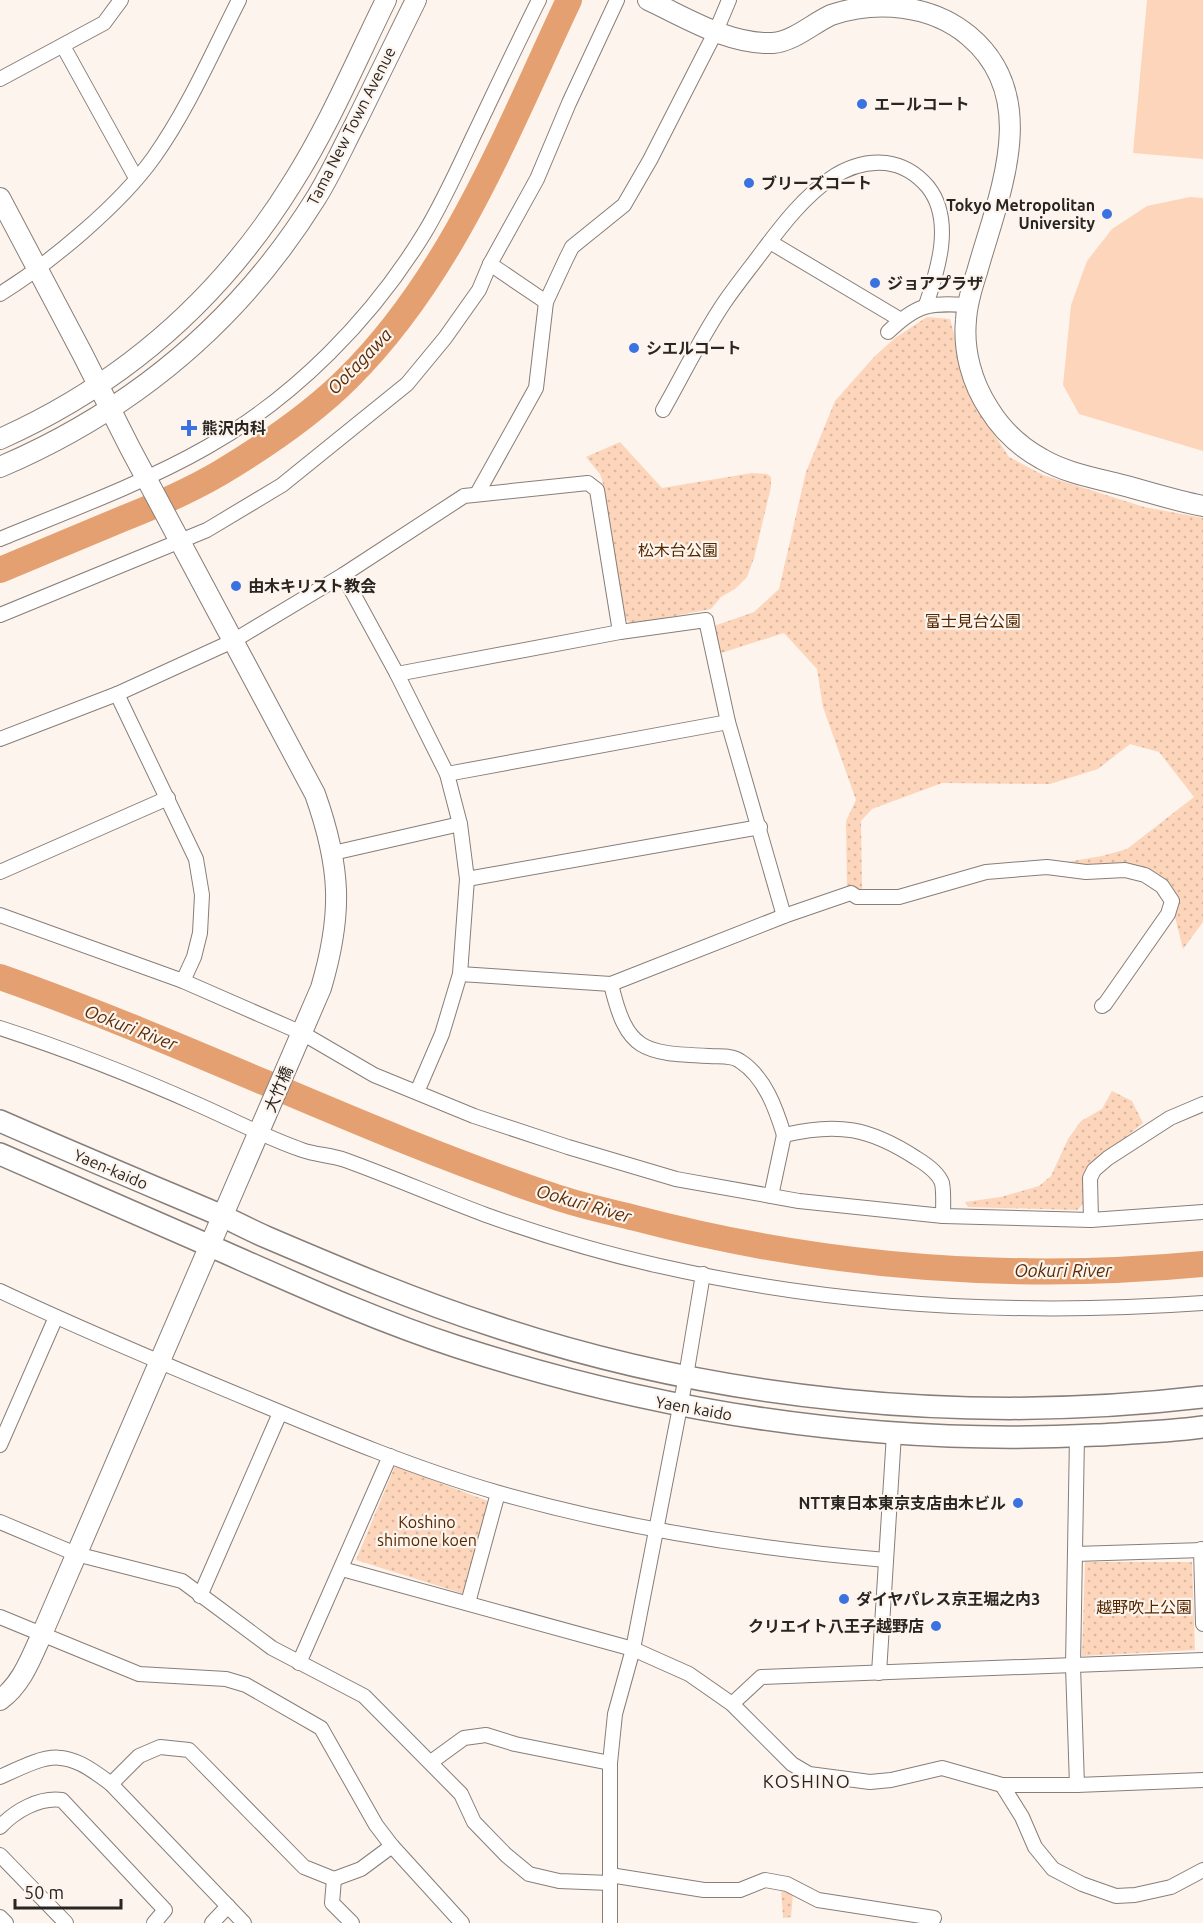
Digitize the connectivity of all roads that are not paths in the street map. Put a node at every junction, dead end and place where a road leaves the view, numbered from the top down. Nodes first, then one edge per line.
1 (121, 0) edge
2 (239, 0) edge
3 (387, 0) edge
4 (416, 0) edge
5 (539, 0) edge
6 (617, 0) edge
7 (648, 0) edge
8 (729, 0) edge
9 (716, 31) junction
10 (63, 46) junction
11 (0, 79) edge
12 (136, 178) junction
13 (0, 198) edge
14 (770, 242) junction
15 (490, 264) junction
16 (37, 268) junction
17 (0, 294) edge
18 (546, 302) junction
19 (926, 305) junction
20 (968, 305) junction
21 (901, 320) junction
22 (888, 332) dead end
23 (98, 385) junction
24 (110, 410) junction
25 (663, 410) dead end
26 (0, 439) edge
27 (0, 467) edge
28 (148, 483) junction
29 (477, 494) junction
30 (1203, 506) edge
31 (0, 539) edge
32 (179, 541) junction
33 (343, 575) junction
34 (0, 615) edge
35 (620, 632) junction
36 (233, 641) junction
37 (397, 674) junction
38 (117, 694) junction
39 (728, 722) junction
40 (0, 739) edge
41 (447, 774) junction
42 (168, 798) junction
43 (460, 824) junction
44 (760, 827) junction
45 (333, 853) junction
46 (0, 872) edge
47 (467, 879) junction
48 (0, 915) edge
49 (784, 916) junction
50 (460, 975) junction
51 (183, 981) junction
52 (611, 984) junction
53 (1102, 1006) dead end
54 (0, 1028) edge
55 (302, 1033) junction
56 (417, 1092) junction
57 (1203, 1104) edge
58 (0, 1121) edge
59 (262, 1125) junction
60 (784, 1135) junction
61 (0, 1154) edge
62 (771, 1196) junction
63 (1203, 1212) edge
64 (222, 1216) junction
65 (943, 1216) junction
66 (1091, 1220) junction
67 (210, 1245) junction
68 (703, 1274) junction
69 (0, 1290) edge
70 (1203, 1303) edge
71 (56, 1317) junction
72 (159, 1362) junction
73 (686, 1376) junction
74 (1203, 1398) edge
75 (679, 1406) junction
76 (280, 1413) junction
77 (1203, 1427) edge
78 (894, 1434) junction
79 (1077, 1436) junction
80 (0, 1445) edge
81 (390, 1456) junction
82 (498, 1493) junction
83 (0, 1522) edge
84 (655, 1530) junction
85 (1202, 1549) edge
86 (76, 1554) junction
87 (1075, 1554) junction
88 (886, 1560) junction
89 (342, 1569) junction
90 (200, 1596) junction
91 (468, 1603) junction
92 (0, 1617) edge
93 (1203, 1624) edge
94 (42, 1634) junction
95 (633, 1649) junction
96 (1203, 1660) edge
97 (299, 1663) junction
98 (1073, 1666) junction
99 (879, 1673) junction
100 (0, 1700) edge
101 (732, 1704) junction
102 (431, 1762) junction
103 (610, 1763) junction
104 (0, 1777) edge
105 (1203, 1780) edge
106 (111, 1784) junction
107 (1002, 1785) junction
108 (1077, 1785) junction
109 (0, 1827) edge
110 (392, 1846) junction
111 (0, 1855) edge
112 (1203, 1870) edge
113 (334, 1879) junction
114 (610, 1879) junction
115 (228, 1906) junction
116 (0, 1917) edge
117 (933, 1918) dead end
118 (6, 1923) edge
119 (66, 1923) edge
120 (154, 1923) edge
121 (212, 1923) edge
122 (244, 1923) edge
123 (352, 1923) edge
124 (462, 1923) edge
125 (610, 1923) edge

1 - 10 street
2 - 12 street
3 - 23 street, Tama New Town Avenue
4 - 24 street, Tama New Town Avenue
5 - 28 street
6 - 15 street
7 - 9 street
8 - 9 street
9 - 18 street
9 - 20 street
10 - 11 street
10 - 12 street
12 - 16 street
13 - 16 street, 大竹橋
14 - 19 street
14 - 21 street
14 - 25 street
15 - 18 street
15 - 32 street
16 - 17 street
16 - 23 street, 大竹橋
18 - 29 street
19 - 20 street
19 - 21 street
20 - 30 street
21 - 22 street
23 - 24 street, 大竹橋
23 - 26 street, Tama New Town Avenue
24 - 27 street, Tama New Town Avenue
24 - 28 street, 大竹橋
28 - 31 street
28 - 32 street, 大竹橋
29 - 33 street
29 - 35 street
32 - 34 street
32 - 36 street, 大竹橋
33 - 36 street
33 - 37 street
35 - 37 street
35 - 39 street
36 - 38 street
36 - 45 street, 大竹橋
37 - 41 street
38 - 40 street
38 - 42 street
39 - 41 street
39 - 44 street
41 - 43 street
42 - 46 street
42 - 51 street
43 - 45 street
43 - 47 street
44 - 47 street
44 - 49 street
45 - 55 street, 大竹橋
47 - 50 street
48 - 51 street
49 - 52 street
49 - 53 street
50 - 52 street
50 - 56 street
51 - 55 street
52 - 60 street
54 - 59 street
55 - 56 street
55 - 59 street, 大竹橋
56 - 62 street
57 - 66 street
58 - 64 main road, Yaen-kaido
59 - 64 street, 大竹橋
59 - 68 street
60 - 62 street
60 - 65 street
61 - 67 main road, Yaen-kaido
62 - 65 street
63 - 66 street
64 - 67 street, 大竹橋
64 - 73 main road, Yaen kaido
65 - 66 street
67 - 72 street, 大竹橋
67 - 75 main road, Yaen kaido
68 - 70 street
68 - 73 street
69 - 71 street
71 - 72 street
71 - 80 street
72 - 76 street
72 - 86 street, 大竹橋
73 - 74 main road, Yaen kaido
73 - 75 street
75 - 78 main road, Yaen kaido
75 - 84 street
76 - 81 street
76 - 90 street
77 - 79 main road, Yaen kaido
78 - 79 main road, Yaen kaido
78 - 88 street
79 - 87 street
81 - 82 street
81 - 89 street
82 - 84 street
82 - 91 street
83 - 86 street
84 - 88 street
84 - 95 street
85 - 87 street
85 - 93 street
86 - 90 street
86 - 94 street, 大竹橋
87 - 98 street
88 - 99 street
89 - 91 street
89 - 97 street
90 - 97 street
91 - 95 street
92 - 94 street
94 - 100 street, 大竹橋
94 - 110 street
95 - 101 street
95 - 103 street
96 - 98 street
97 - 102 street
98 - 99 street
98 - 108 street
99 - 101 street
101 - 107 street
102 - 103 street
102 - 114 street
103 - 114 street
104 - 106 street
105 - 108 street
106 - 113 street
106 - 115 street
107 - 108 street
107 - 112 street
109 - 120 street
110 - 113 street
110 - 124 street
111 - 119 street
113 - 123 street
114 - 117 street
114 - 125 street
115 - 121 street
115 - 122 street
116 - 118 street

